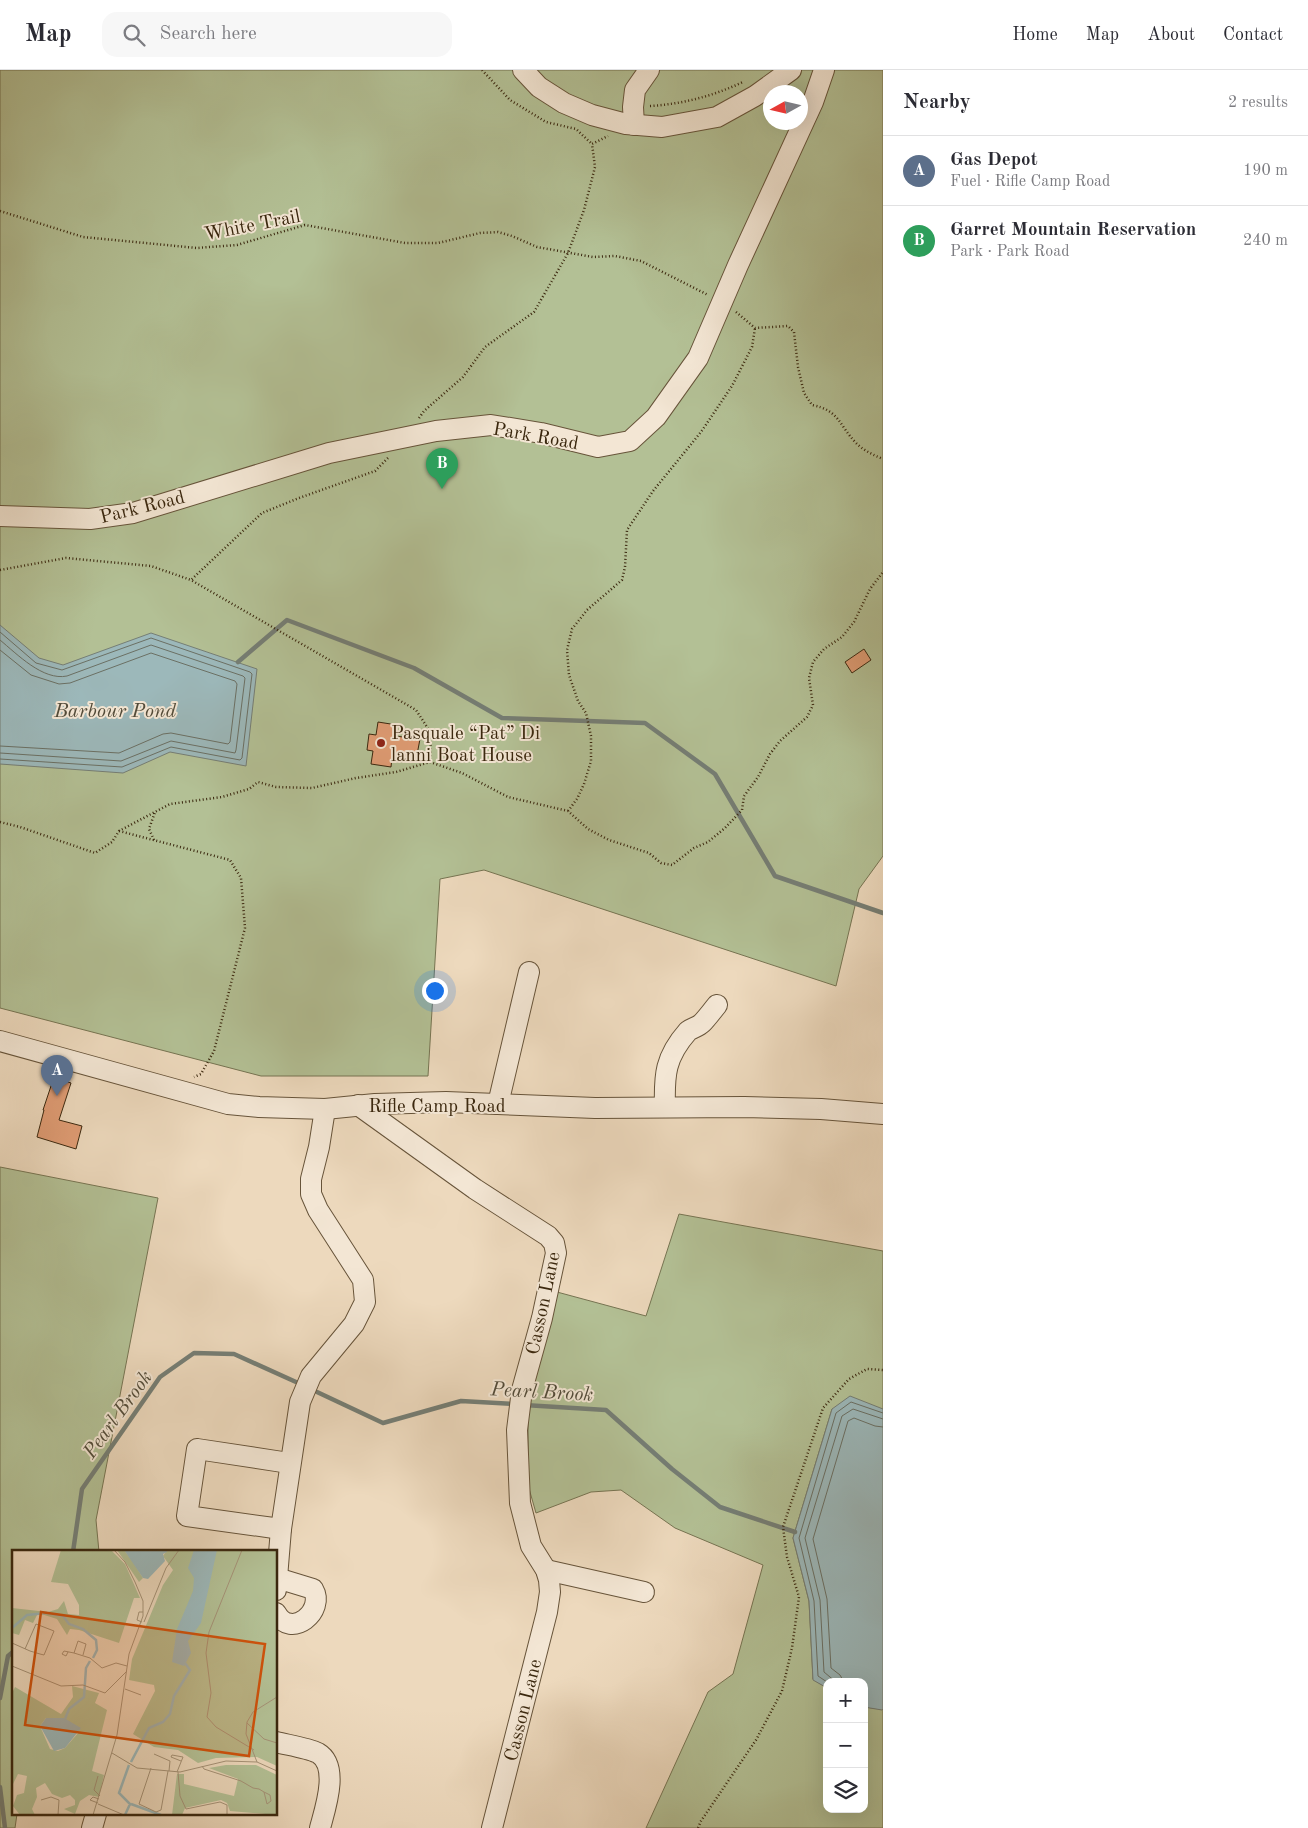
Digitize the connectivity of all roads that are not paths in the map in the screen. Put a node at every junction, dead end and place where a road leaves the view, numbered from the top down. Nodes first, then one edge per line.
1 (523, 70) edge
2 (649, 70) edge
3 (792, 71) edge
4 (818, 74) edge
5 (634, 124) junction
6 (0, 516) edge
7 (529, 972) dead end
8 (716, 1005) dead end
9 (0, 1041) edge
10 (498, 1104) junction
11 (358, 1105) junction
12 (665, 1107) junction
13 (325, 1109) junction
14 (883, 1114) edge
15 (289, 1463) junction
16 (281, 1529) junction
17 (278, 1570) edge
18 (546, 1570) junction
19 (278, 1584) edge
20 (644, 1592) dead end
21 (278, 1615) edge
22 (278, 1743) edge
23 (320, 1828) edge
24 (492, 1828) edge

1 - 5 street
2 - 5 street
3 - 5 street
4 - 6 street, Park Road
7 - 10 street
8 - 12 street
9 - 13 street, Rifle Camp Road
10 - 11 street, Rifle Camp Road
10 - 12 street, Rifle Camp Road
11 - 13 street, Rifle Camp Road
11 - 18 street, Casson Lane
12 - 14 street, Rifle Camp Road
13 - 15 street
15 - 16 street
15 - 16 street
16 - 17 street
18 - 20 street
18 - 24 street, Casson Lane
19 - 21 street
22 - 23 street

